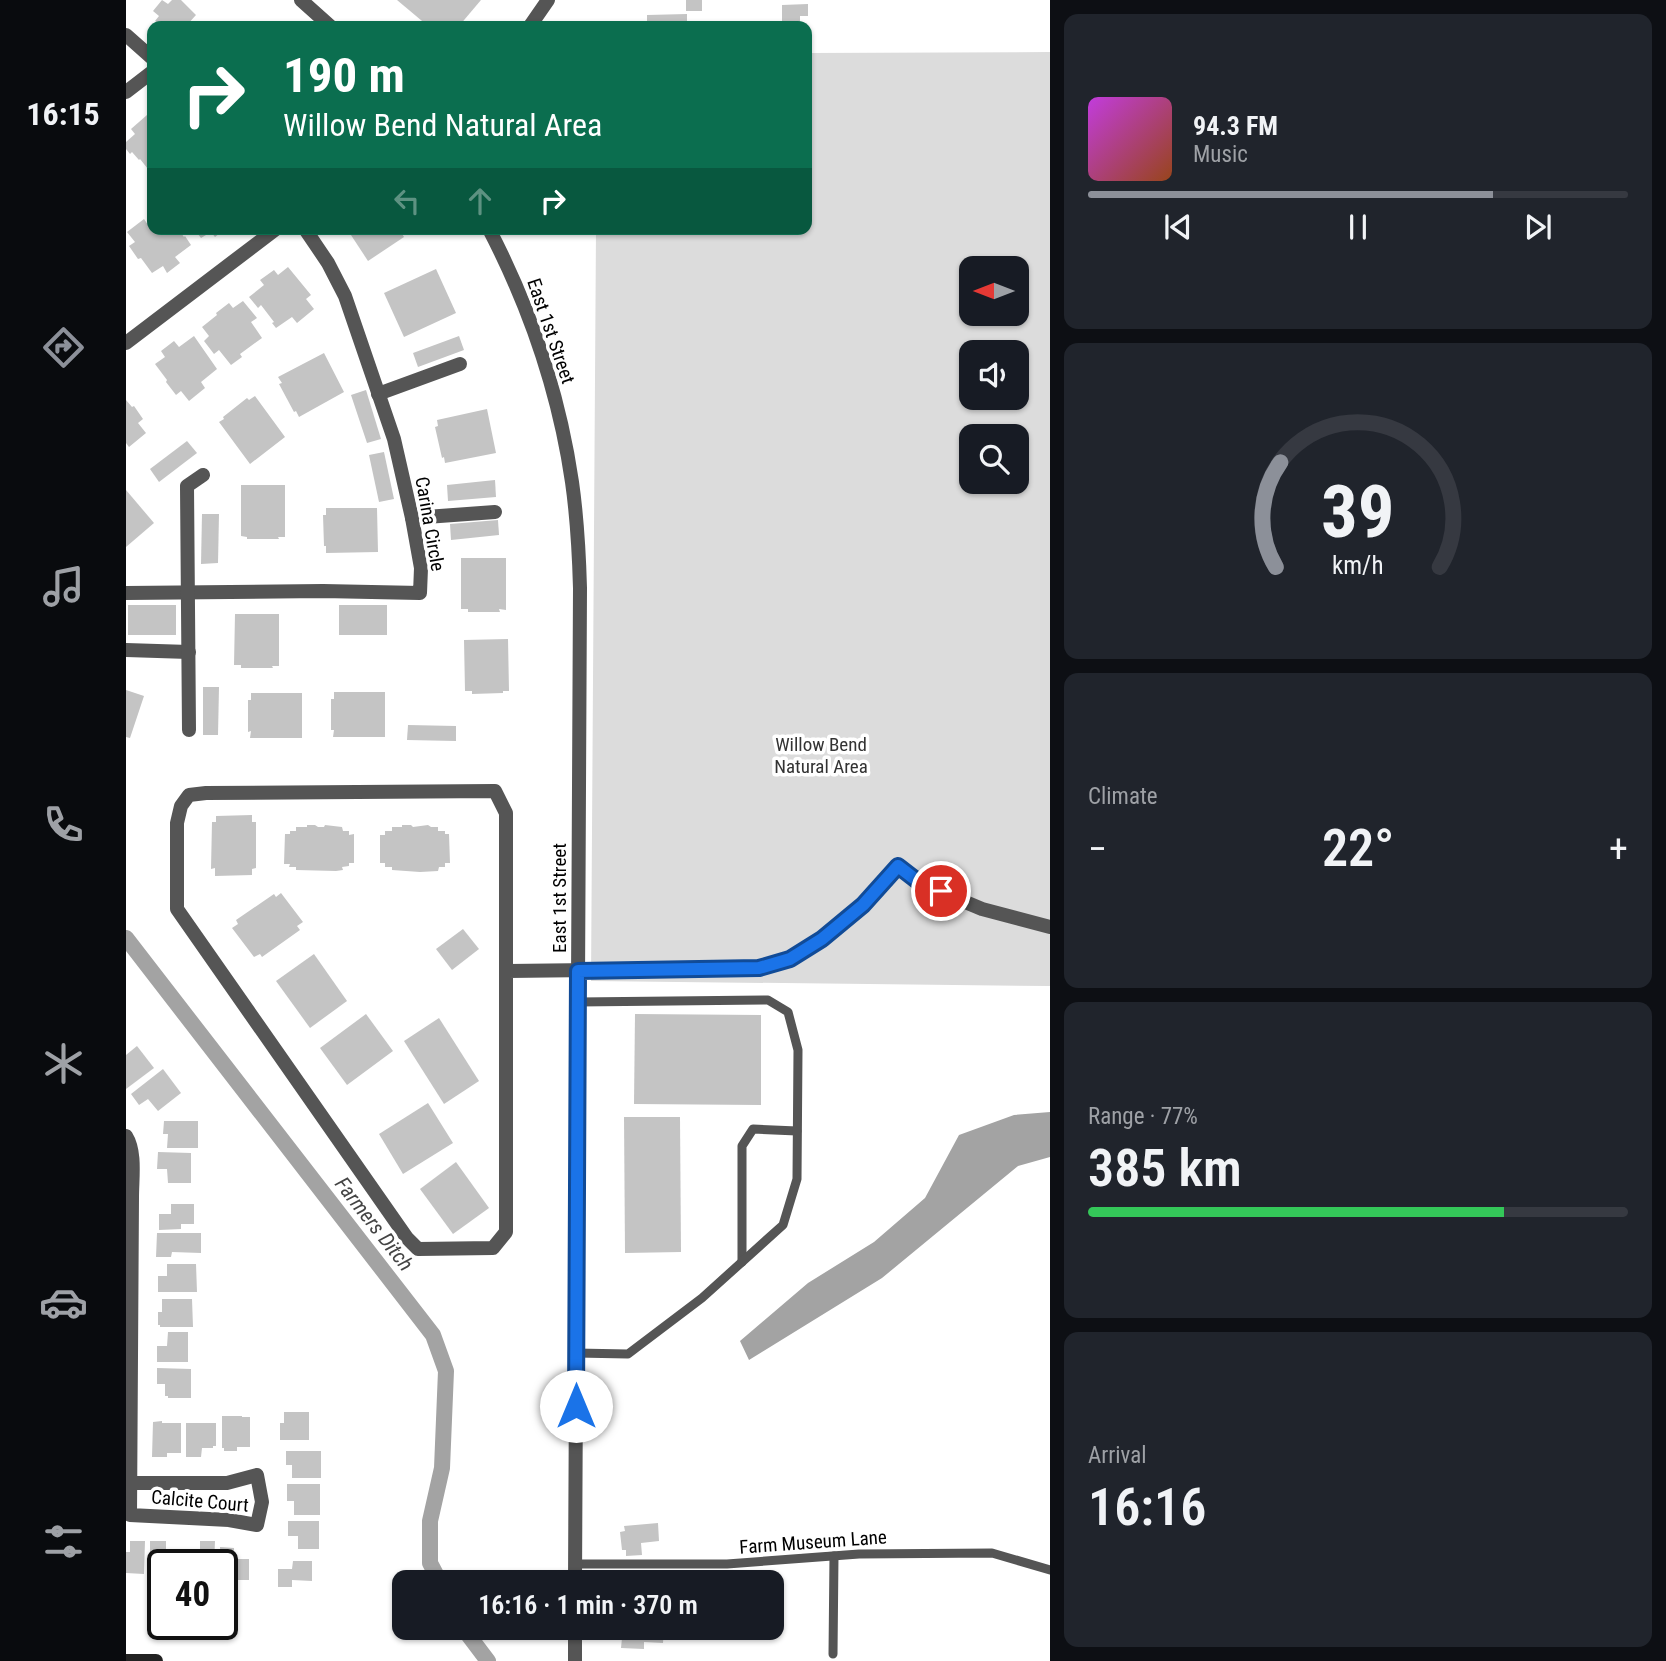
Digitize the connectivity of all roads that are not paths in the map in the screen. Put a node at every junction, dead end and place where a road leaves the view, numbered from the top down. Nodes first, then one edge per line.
1 (301, 0) edge
2 (548, 0) edge
3 (324, 21) edge
4 (533, 21) edge
5 (126, 35) edge
6 (147, 54) edge
7 (147, 76) edge
8 (126, 92) edge
9 (268, 235) edge
10 (309, 235) edge
11 (492, 235) edge
12 (126, 342) edge
13 (460, 364) dead end
14 (378, 394) junction
15 (203, 475) dead end
16 (495, 512) dead end
17 (412, 518) junction
18 (126, 593) edge
19 (189, 593) junction
20 (126, 650) edge
21 (189, 652) junction
22 (189, 730) dead end
23 (1050, 927) edge
24 (506, 971) junction
25 (578, 971) junction
26 (578, 1002) junction
27 (797, 1131) junction
28 (126, 1136) edge
29 (742, 1262) junction
30 (576, 1353) junction
31 (128, 1432) edge
32 (131, 1483) junction
33 (834, 1556) junction
34 (575, 1564) junction
35 (575, 1570) edge
36 (1050, 1570) edge
37 (575, 1640) edge
38 (833, 1654) dead end
39 (126, 1661) edge
40 (156, 1661) edge
41 (575, 1661) edge

1 - 3 street
2 - 4 street
5 - 6 street
7 - 8 street
9 - 12 street
10 - 14 street, Carina Circle
11 - 25 street, East 1st Street
13 - 14 street
14 - 17 street, Carina Circle
15 - 19 street
16 - 17 street
17 - 19 street, Carina Circle
18 - 19 street, Carina Circle
19 - 21 street
20 - 21 street
21 - 22 street
23 - 25 street
24 - 24 street
24 - 25 street
25 - 26 street, East 1st Street
26 - 27 lane
26 - 30 street, East 1st Street
27 - 29 lane
27 - 29 lane
28 - 31 street
29 - 30 lane
30 - 34 street, East 1st Street
31 - 32 street
32 - 32 street, Calcite Court
33 - 34 lane, Farm Museum Lane
33 - 36 lane, Farm Museum Lane
33 - 38 lane
34 - 35 street, East 1st Street
37 - 41 street
39 - 40 main road

